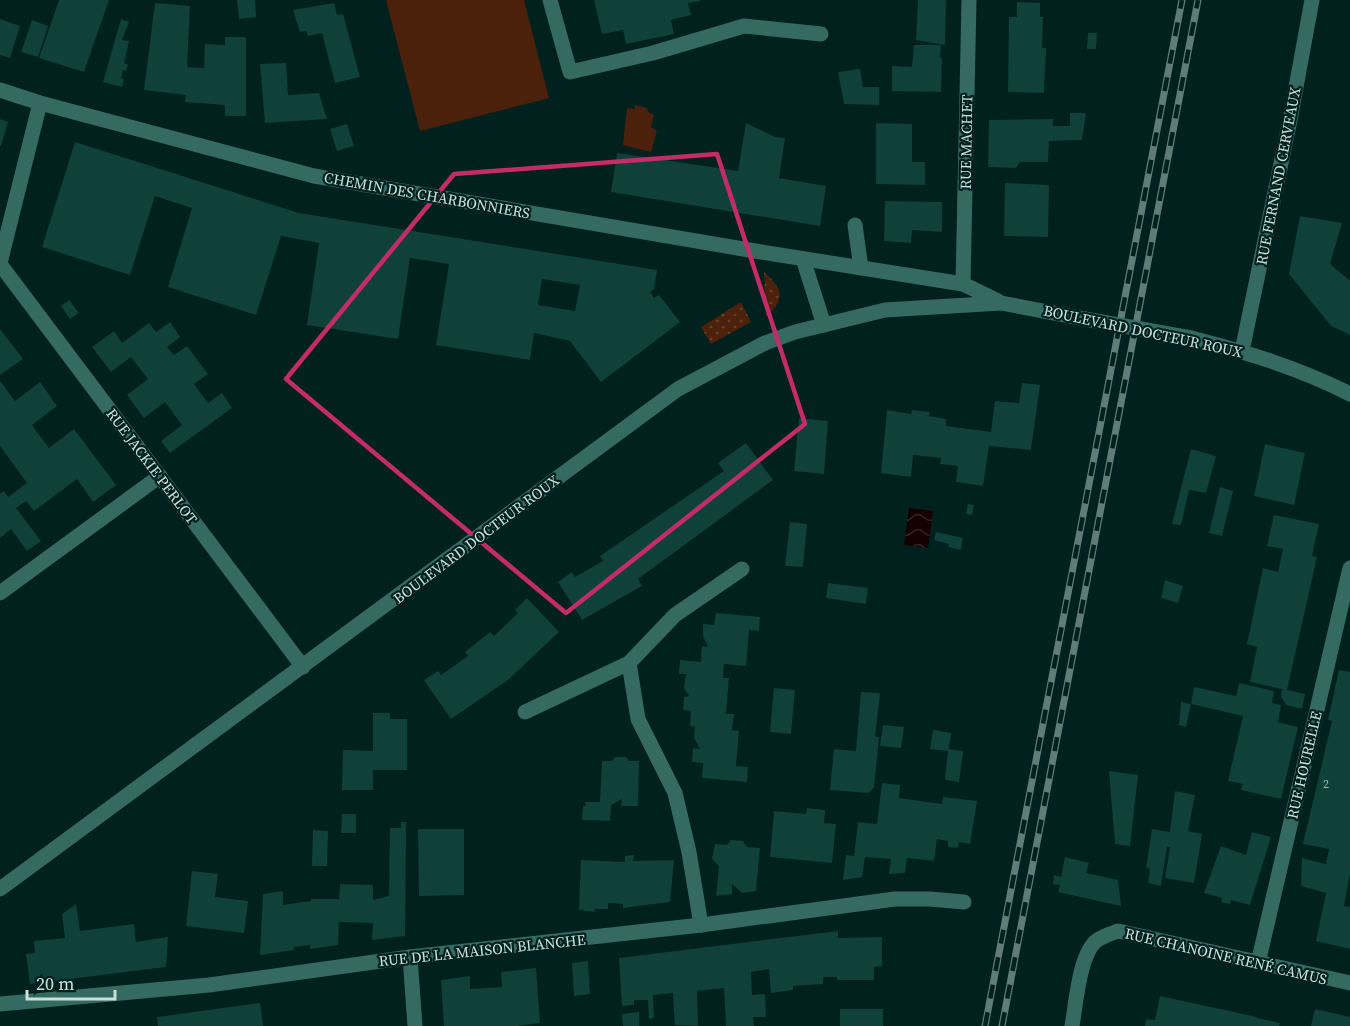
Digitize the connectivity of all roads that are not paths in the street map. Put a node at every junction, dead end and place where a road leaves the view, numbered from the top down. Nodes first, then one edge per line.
1 (550, 0) edge
2 (969, 0) edge
3 (1312, 0) edge
4 (821, 34) dead end
5 (0, 90) edge
6 (40, 103) junction
7 (855, 225) dead end
8 (803, 259) junction
9 (0, 263) edge
10 (861, 268) junction
11 (963, 284) junction
12 (1001, 303) junction
13 (824, 325) junction
14 (1242, 351) junction
15 (1350, 394) edge
16 (159, 476) junction
17 (1350, 568) edge
18 (742, 569) dead end
19 (0, 593) edge
20 (629, 663) junction
21 (303, 667) junction
22 (525, 712) dead end
23 (0, 889) edge
24 (964, 902) dead end
25 (701, 926) junction
26 (410, 957) junction
27 (1258, 963) junction
28 (1350, 983) edge
29 (0, 1004) edge
30 (415, 1026) edge
31 (1072, 1026) edge

1 - 4 street
2 - 11 street, RUE MACHET
3 - 14 street, RUE FERNAND CERVEAUX
5 - 6 street, CHEMIN DES CHARBONNIERS
6 - 8 street, CHEMIN DES CHARBONNIERS
6 - 9 street, RUE JACKIE PERLOT
7 - 10 street
8 - 10 street, CHEMIN DES CHARBONNIERS
8 - 13 street
9 - 16 street, RUE JACKIE PERLOT
10 - 11 street, CHEMIN DES CHARBONNIERS
11 - 12 street, BOULEVARD DOCTEUR ROUX
12 - 13 street, BOULEVARD DOCTEUR ROUX
12 - 14 street, BOULEVARD DOCTEUR ROUX, bridge
13 - 21 street, BOULEVARD DOCTEUR ROUX
14 - 15 street, BOULEVARD DOCTEUR ROUX
16 - 19 street
16 - 21 street, RUE JACKIE PERLOT
17 - 27 street, RUE HOURELLE
18 - 20 street
20 - 22 street
20 - 25 street
21 - 23 street, BOULEVARD DOCTEUR ROUX
24 - 25 street, RUE DE LA MAISON BLANCHE
25 - 26 street, RUE DE LA MAISON BLANCHE
26 - 29 street, RUE DE LA MAISON BLANCHE
26 - 30 street
27 - 28 street, RUE CHANOINE RENÉ CAMUS
27 - 31 street, RUE CHANOINE RENÉ CAMUS

